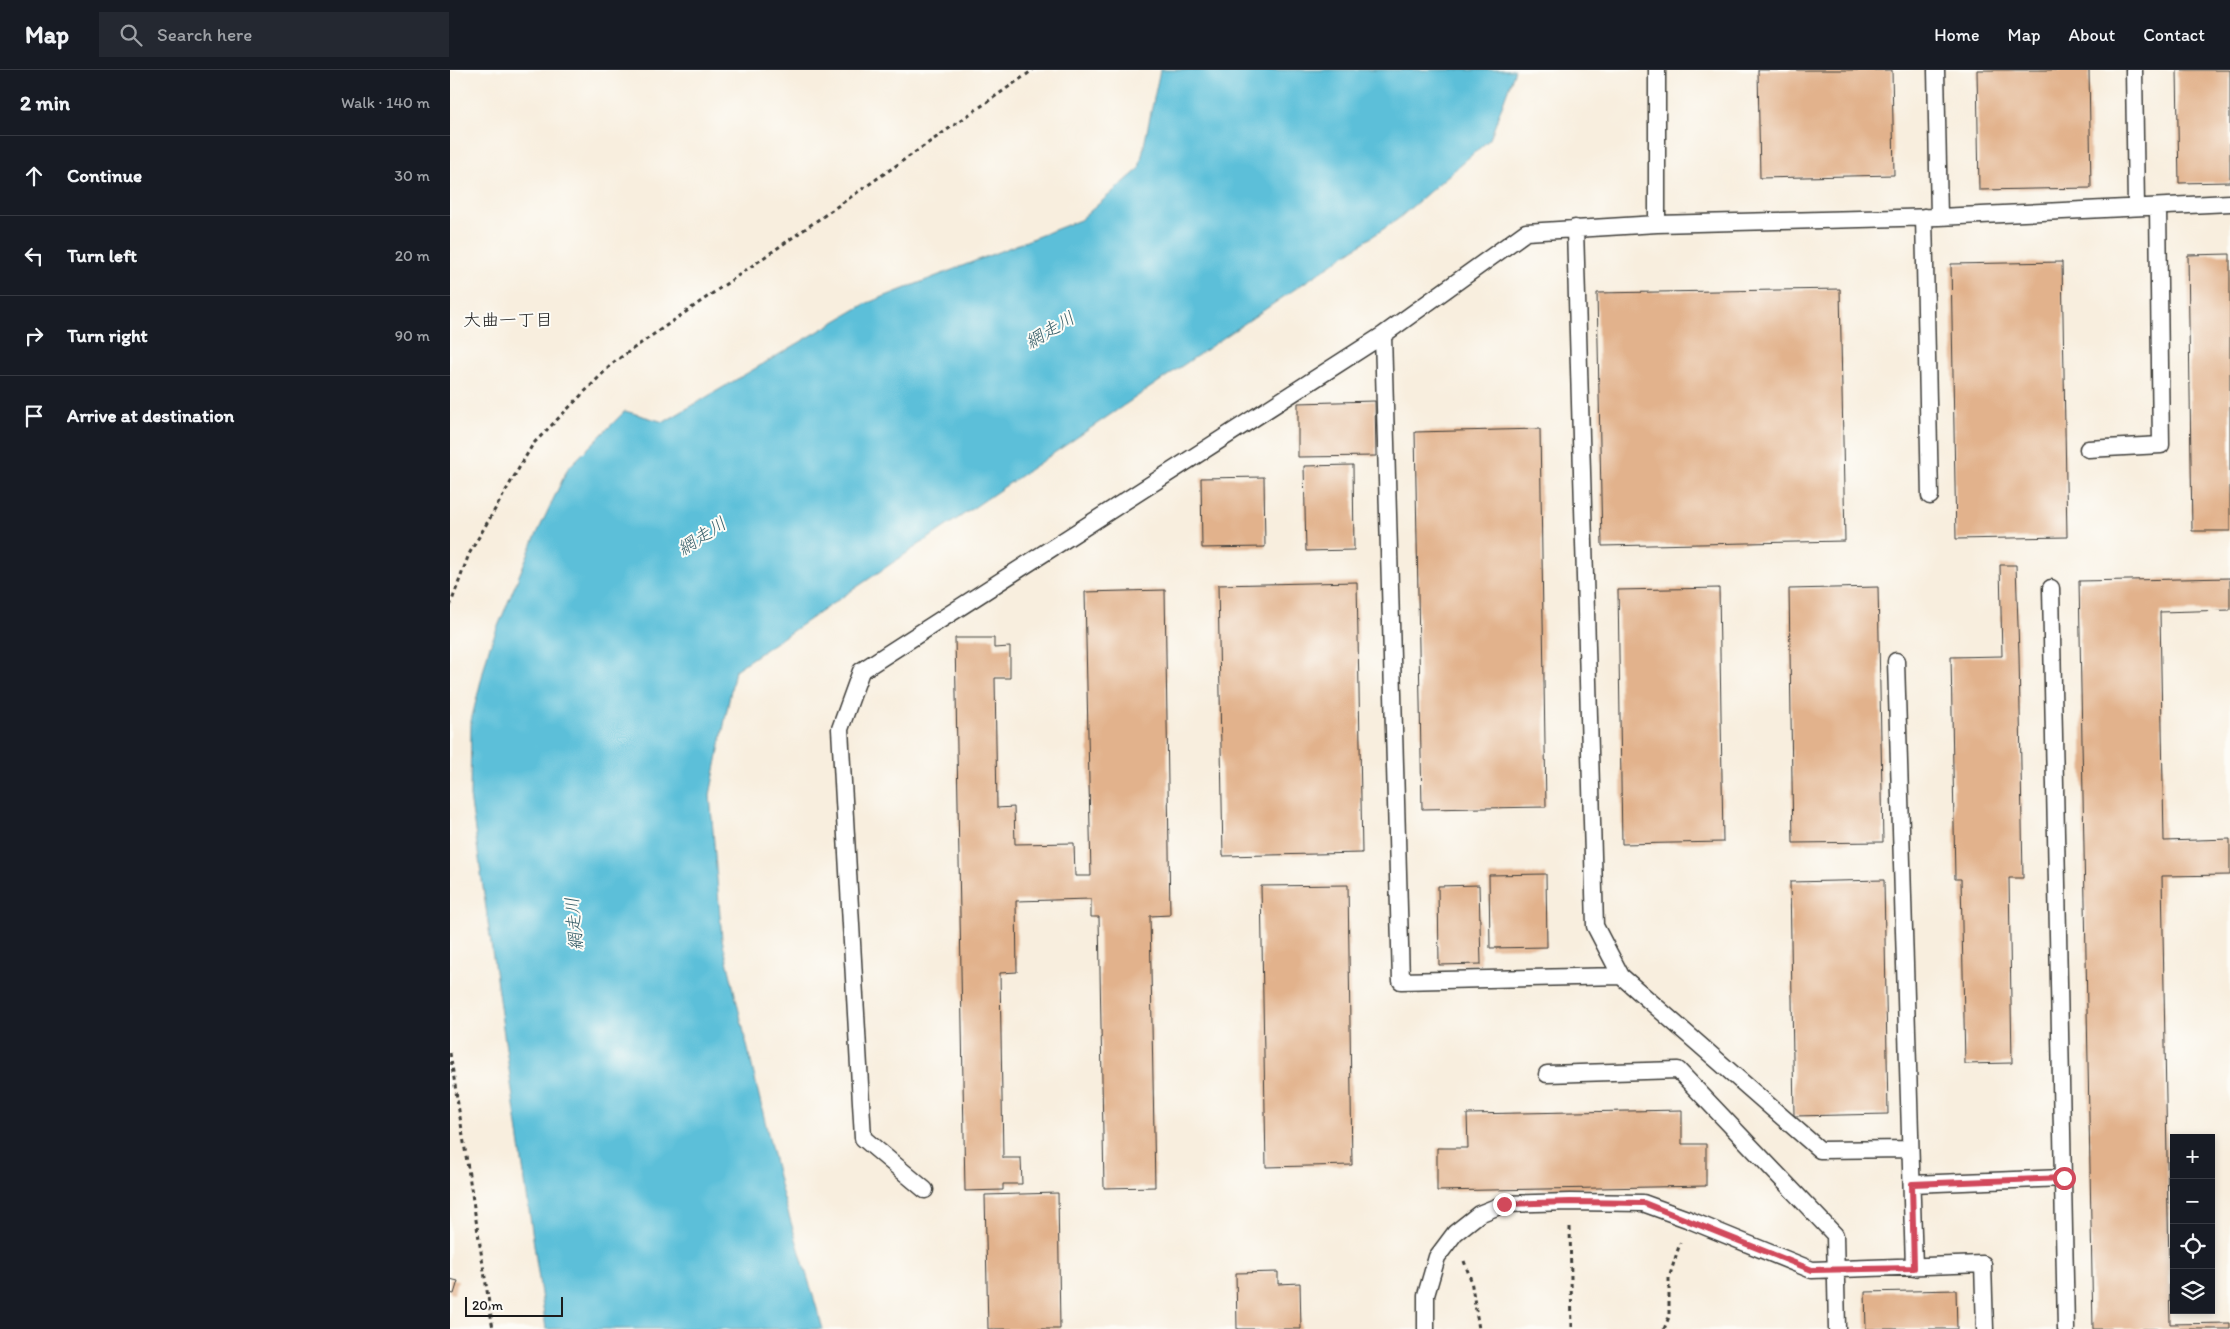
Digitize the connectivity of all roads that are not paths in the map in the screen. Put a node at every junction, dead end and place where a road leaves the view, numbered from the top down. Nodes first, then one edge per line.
1 (1657, 70) edge
2 (1936, 70) edge
3 (2134, 70) edge
4 (2230, 203) edge
5 (2158, 207) junction
6 (2136, 208) junction
7 (1931, 217) junction
8 (1658, 224) junction
9 (1575, 228) junction
10 (1383, 335) junction
11 (2088, 449) dead end
12 (1930, 496) dead end
13 (2051, 588) dead end
14 (1896, 661) dead end
15 (1621, 976) junction
16 (1548, 1074) dead end
17 (1909, 1149) junction
18 (2064, 1178) junction
19 (1912, 1184) junction
20 (925, 1190) dead end
21 (1914, 1268) junction
22 (1836, 1269) junction
23 (1426, 1329) edge
24 (1837, 1329) edge
25 (1985, 1329) edge
26 (2066, 1329) edge

1 - 8 lane
2 - 7 lane
3 - 6 lane
4 - 5 lane
5 - 6 lane
5 - 11 lane
6 - 7 lane
7 - 8 lane
7 - 12 lane
8 - 9 lane
9 - 10 lane
9 - 15 lane
10 - 15 lane
10 - 20 lane
13 - 18 lane
14 - 17 lane
15 - 17 lane
16 - 22 lane
17 - 19 lane
18 - 19 lane
18 - 26 lane
19 - 21 lane
21 - 22 lane
21 - 25 lane
22 - 23 lane
22 - 24 lane

